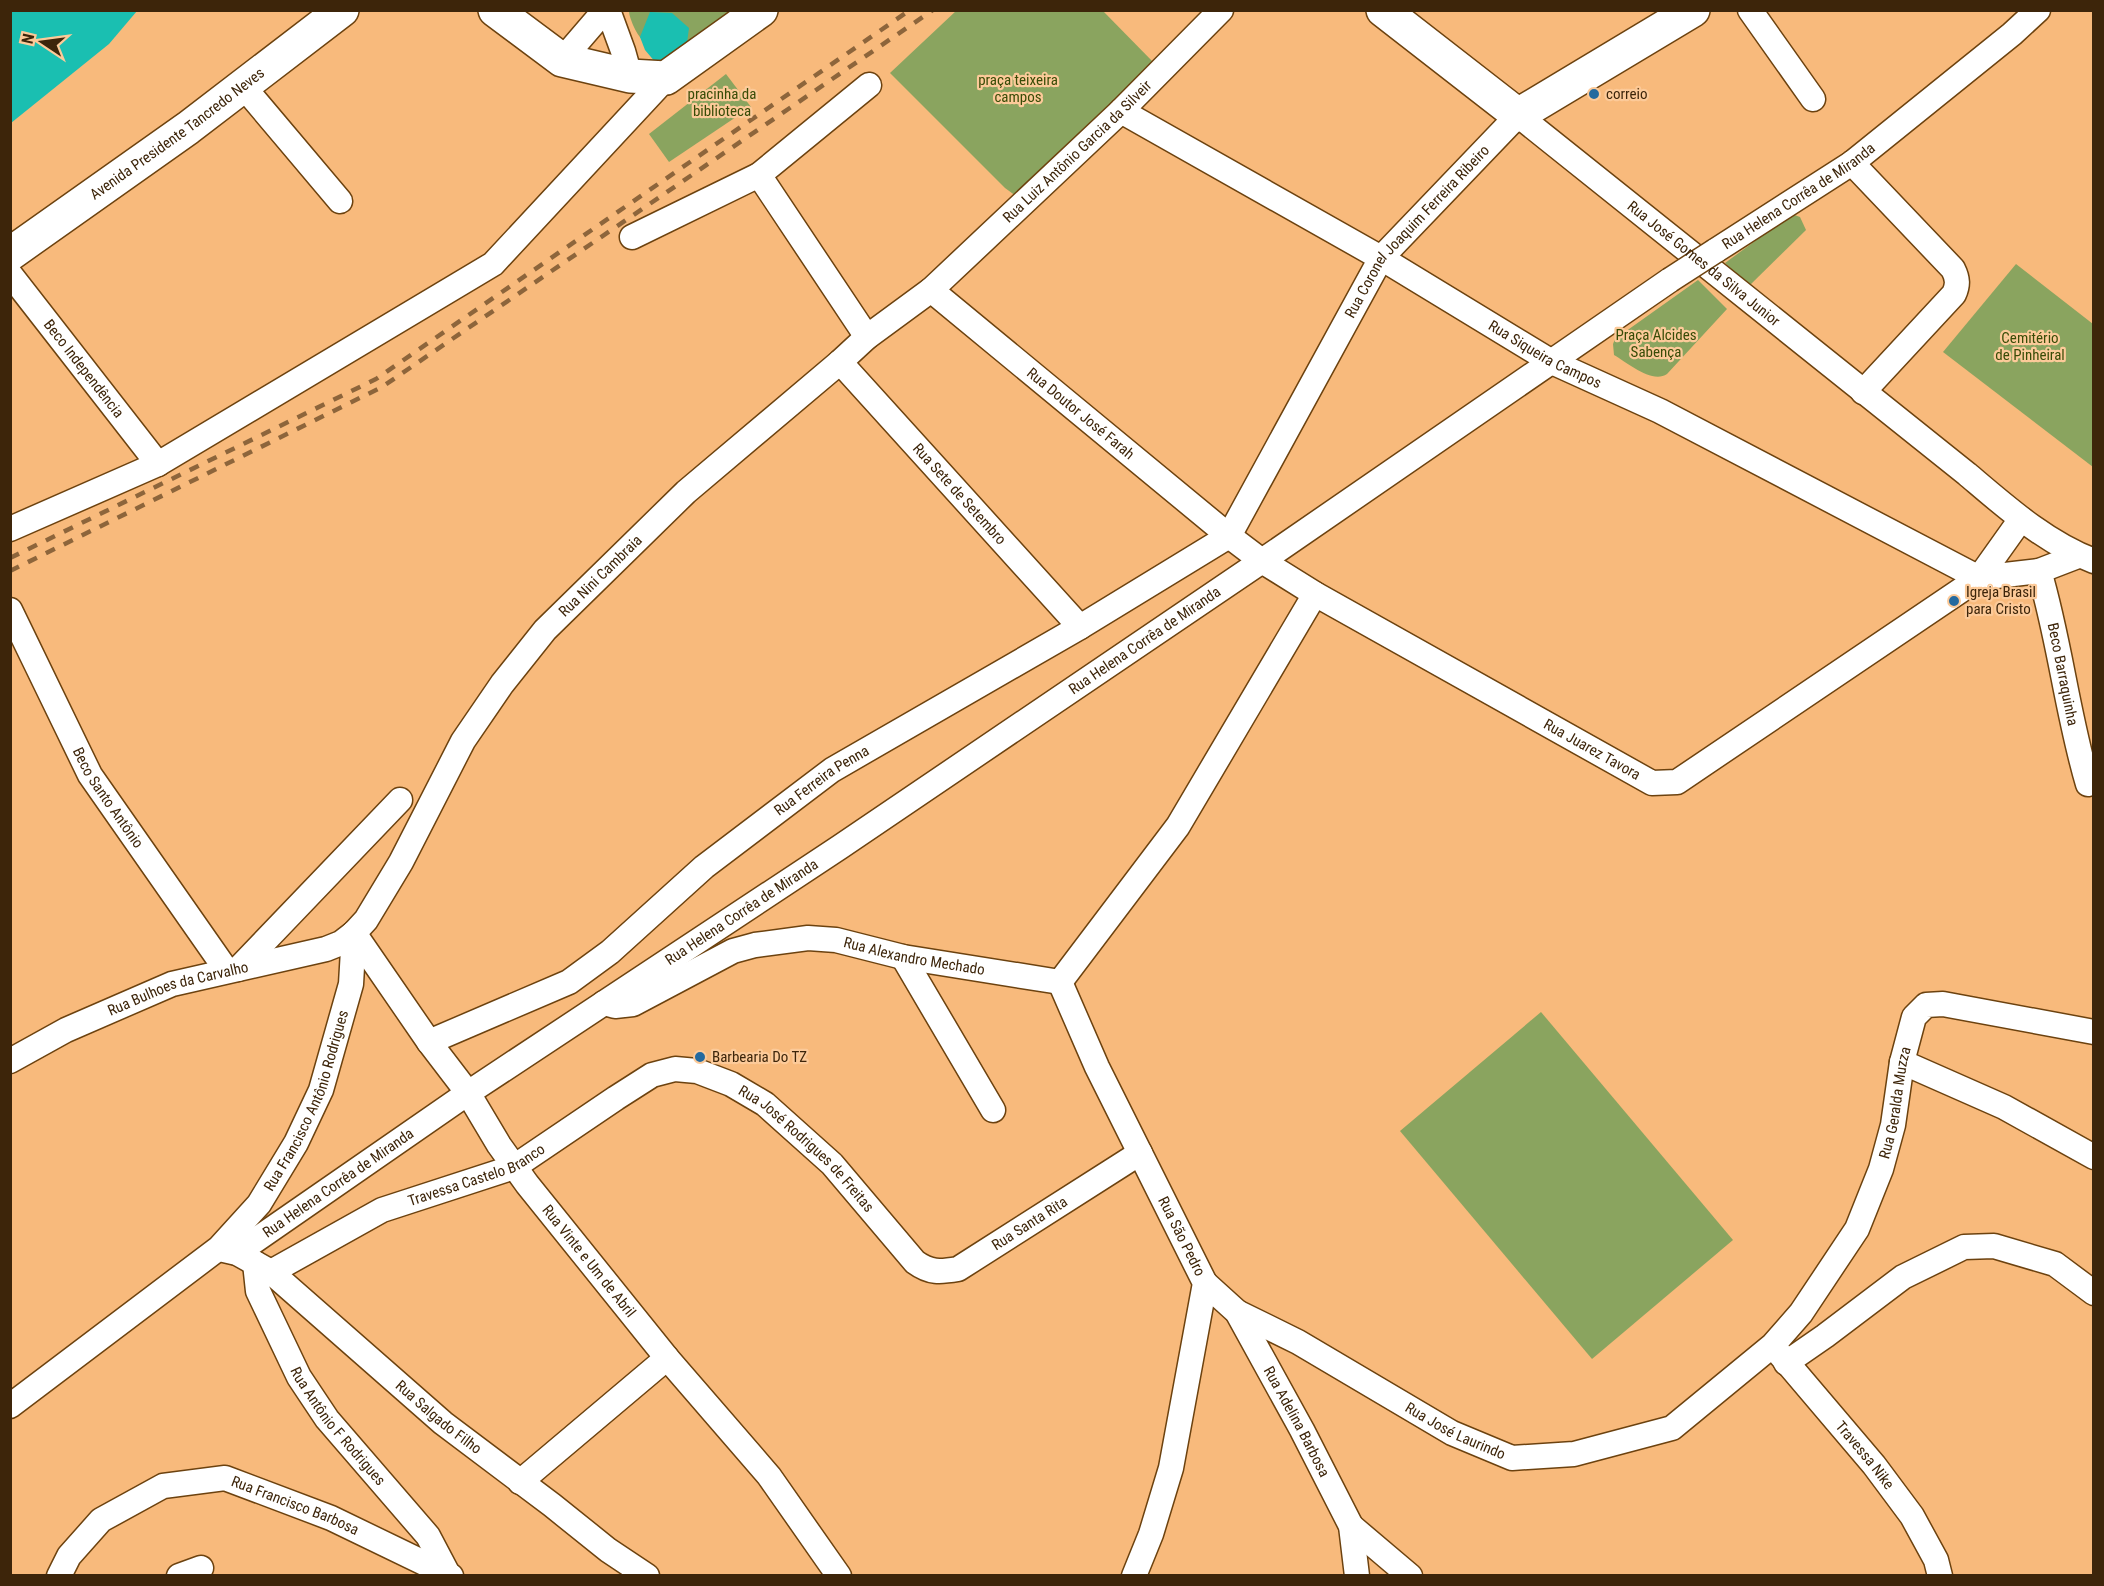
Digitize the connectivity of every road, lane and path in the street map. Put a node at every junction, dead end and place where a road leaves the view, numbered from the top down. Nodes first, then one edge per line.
1 (342, 10) edge
2 (495, 10) edge
3 (607, 10) edge
4 (761, 10) edge
5 (1221, 10) edge
6 (1383, 10) edge
7 (1693, 10) edge
8 (1750, 10) edge
9 (2038, 10) edge
10 (562, 60) junction
11 (630, 76) junction
12 (666, 78) junction
13 (869, 85) dead end
14 (243, 86) junction
15 (1813, 99) dead end
16 (1121, 111) junction
17 (1518, 115) junction
18 (1852, 163) junction
19 (759, 175) junction
20 (340, 201) dead end
21 (632, 237) dead end
22 (10, 254) edge
23 (1382, 258) junction
24 (10, 274) edge
25 (932, 290) junction
26 (867, 337) junction
27 (840, 362) junction
28 (1552, 362) junction
29 (1863, 392) junction
30 (158, 464) junction
31 (2021, 519) junction
32 (10, 529) edge
33 (1228, 536) junction
34 (2086, 558) edge
35 (1262, 561) junction
36 (2039, 571) junction
37 (1979, 578) junction
38 (1316, 594) junction
39 (10, 610) edge
40 (1080, 627) junction
41 (2088, 784) dead end
42 (400, 800) dead end
43 (354, 933) junction
44 (903, 957) junction
45 (233, 970) junction
46 (1060, 982) junction
47 (604, 1003) junction
48 (2094, 1032) edge
49 (429, 1042) junction
50 (10, 1061) edge
51 (1902, 1062) junction
52 (675, 1070) joint
53 (468, 1093) junction
54 (993, 1110) dead end
55 (1140, 1153) junction
56 (2094, 1157) edge
57 (514, 1167) junction
58 (245, 1259) junction
59 (915, 1262) joint
60 (1205, 1284) junction
61 (2094, 1293) edge
62 (1237, 1312) junction
63 (1779, 1354) junction
64 (667, 1358) junction
65 (10, 1406) edge
66 (520, 1482) junction
67 (1351, 1526) junction
68 (59, 1575) edge
69 (449, 1575) edge
70 (646, 1575) edge
71 (839, 1575) edge
72 (1134, 1575) edge
73 (1357, 1575) edge
74 (1410, 1575) edge
75 (1940, 1575) edge

1 - 14 main road, Avenida Presidente Tancredo Neves
2 - 10 main road
3 - 10 street
3 - 11 street
4 - 12 main road
5 - 16 street, Rua Luiz Antônio Garcia da Silveir
6 - 17 main road, Rua José Gomes da Silva Junior
7 - 17 main road, Rua Coronel Joaquim Ferreira Ribeiro
8 - 15 street
9 - 18 street, Rua Helena Corrêa de Miranda
10 - 11 main road
11 - 12 main road
12 - 30 street
13 - 19 street
14 - 20 street
14 - 22 main road, Avenida Presidente Tancredo Neves
16 - 23 street, Rua Siqueira Campos
16 - 25 street, Rua Luiz Antônio Garcia da Silveir
17 - 23 street, Rua Coronel Joaquim Ferreira Ribeiro
17 - 29 street, Rua José Gomes da Silva Junior
18 - 28 street, Rua Helena Corrêa de Miranda, bridge
18 - 29 street
19 - 21 street
19 - 26 street
23 - 28 street, Rua Siqueira Campos
23 - 33 street, Rua Coronel Joaquim Ferreira Ribeiro
24 - 30 street, Beco Independência
25 - 26 street, Rua Nini Cambraia
25 - 33 street, Rua Doutor José Farah
26 - 27 street, Rua Nini Cambraia
27 - 40 street, Rua Sete de Setembro
27 - 43 street, Rua Nini Cambraia
28 - 35 street, Rua Helena Corrêa de Miranda
28 - 37 street, Rua Siqueira Campos
29 - 31 street, Rua José Gomes da Silva Junior
30 - 32 street
31 - 34 street, Rua José Gomes da Silva Junior
31 - 37 street, Rua Juarez Tavora
33 - 35 street, Rua Juarez Tavora
33 - 40 street, Rua Ferreira Penna
34 - 36 street
35 - 38 street, Rua Juarez Tavora
35 - 47 street, Rua Helena Corrêa de Miranda
36 - 37 street
36 - 41 street, Beco Barraquinha
37 - 38 street, Rua Juarez Tavora
38 - 46 street
39 - 45 street, Beco Santo Antônio
40 - 49 street, Rua Ferreira Penna
42 - 45 street
43 - 45 street, Rua Bulhoes da Carvalho
43 - 49 street, Rua Vinte e Um de Abril
43 - 58 street, Rua Francisco Antônio Rodrigues
44 - 46 street, Rua Alexandro Mechado
44 - 47 street, Rua Alexandro Mechado
44 - 54 street
45 - 50 street, Rua Bulhoes da Carvalho
46 - 55 street, Rua São Pedro
47 - 53 street, Rua Helena Corrêa de Miranda
48 - 51 street, Rua Geralda Muzza
49 - 53 street, Rua Vinte e Um de Abril
51 - 56 street
51 - 63 street, Rua Geralda Muzza
52 - 57 street, Travessa Castelo Branco
52 - 59 street, Rua José Rodrigues de Freitas
53 - 57 street, Rua Vinte e Um de Abril
53 - 58 street, Rua Helena Corrêa de Miranda
55 - 59 street, Rua Santa Rita
55 - 60 street, Rua São Pedro
57 - 58 street, Travessa Castelo Branco
57 - 64 street, Rua Vinte e Um de Abril
58 - 65 street, Rua Helena Corrêa de Miranda
58 - 66 street, Rua Salgado Filho
58 - 69 street, Rua Antônio F Rodrigues
60 - 62 street, Rua Adelina Barbosa
60 - 72 street, Rua São Pedro
61 - 63 street, Rua José Laurindo
62 - 63 street, Rua José Laurindo
62 - 67 street, Rua Adelina Barbosa
63 - 75 street, Travessa Nike
64 - 66 street
64 - 71 street, Rua Vinte e Um de Abril
66 - 70 street, Rua Salgado Filho
67 - 73 street, Rua Adelina Barbosa
67 - 74 street
68 - 69 street, Rua Francisco Barbosa

